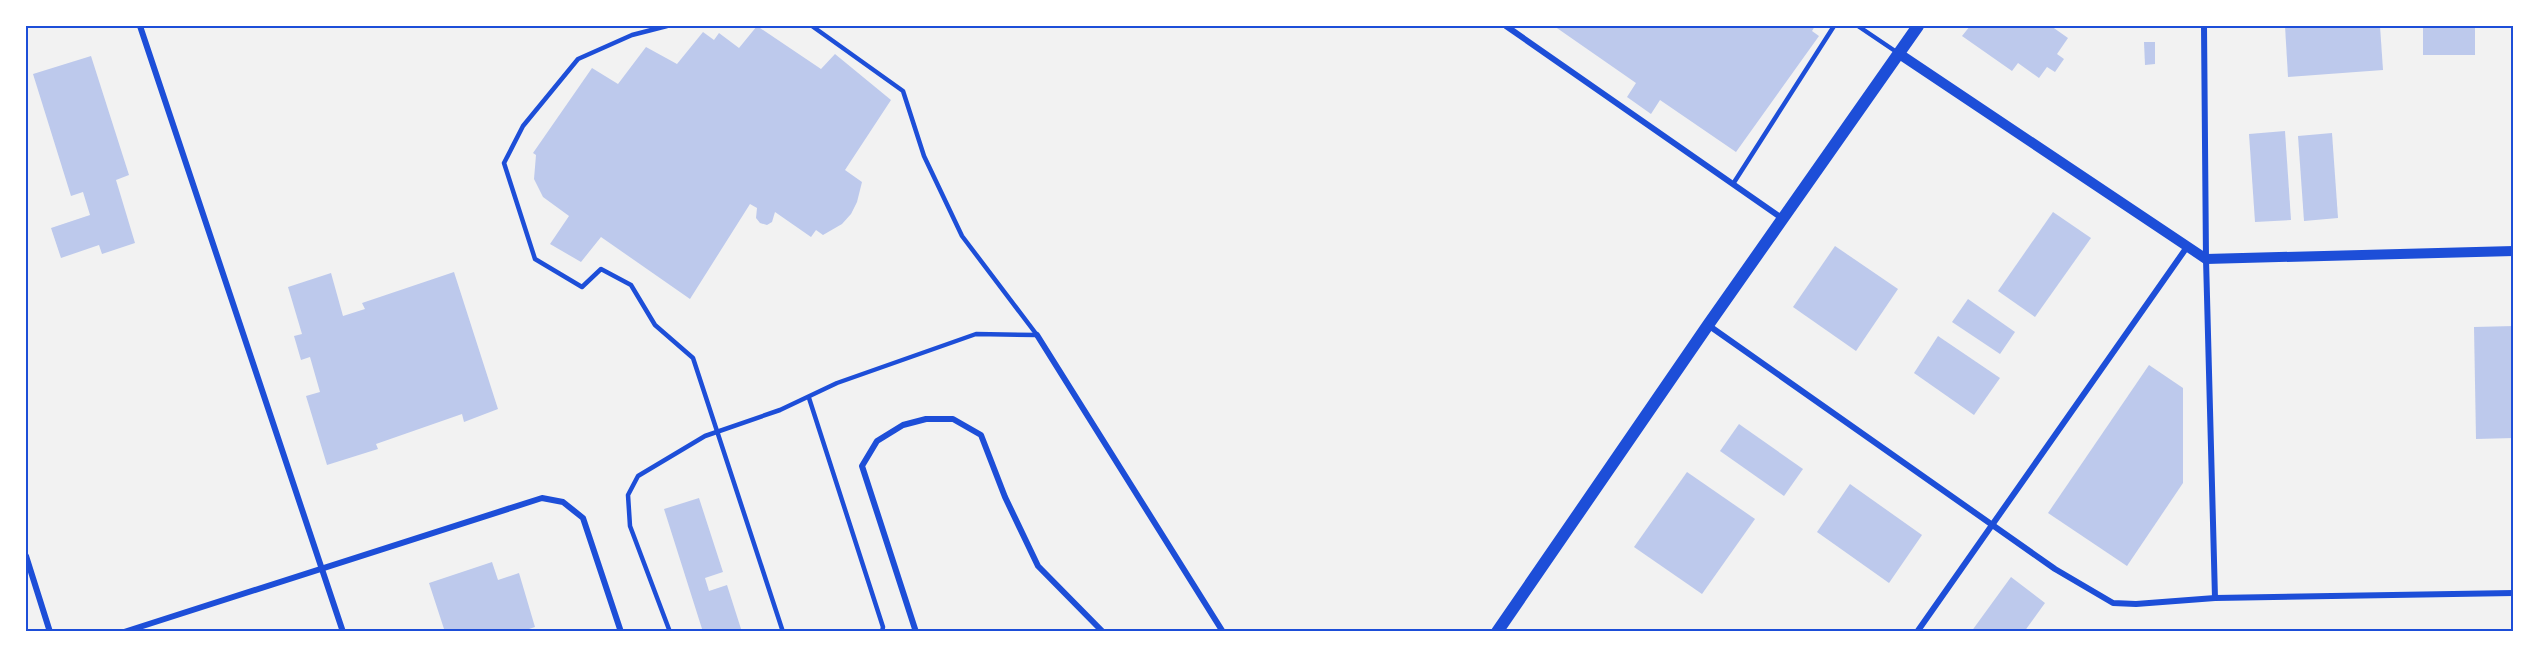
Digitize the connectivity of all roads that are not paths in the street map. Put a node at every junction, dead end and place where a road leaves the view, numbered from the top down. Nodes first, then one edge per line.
1 (140, 26) edge
2 (667, 26) edge
3 (812, 26) edge
4 (1506, 26) edge
5 (1834, 26) edge
6 (1858, 26) edge
7 (1918, 26) edge
8 (2204, 26) edge
9 (1898, 53) junction
10 (1733, 184) junction
11 (1783, 219) junction
12 (2187, 247) junction
13 (2514, 251) edge
14 (2206, 259) junction
15 (1708, 325) junction
16 (1037, 336) junction
17 (809, 398) junction
18 (717, 434) junction
19 (1992, 526) junction
20 (26, 556) edge
21 (321, 567) junction
22 (2514, 593) edge
23 (2215, 598) junction
24 (50, 632) edge
25 (124, 632) edge
26 (343, 632) edge
27 (621, 632) edge
28 (670, 632) edge
29 (783, 632) edge
30 (882, 632) edge
31 (916, 632) edge
32 (1103, 632) edge
33 (1223, 632) edge
34 (1497, 632) edge
35 (1917, 632) edge

1 - 21 street
2 - 18 lane
3 - 16 lane
4 - 10 street
5 - 10 lane
6 - 9 lane
7 - 9 main road
8 - 14 street
9 - 11 main road
9 - 12 street
10 - 11 street
11 - 15 main road
12 - 14 street
12 - 19 street
13 - 14 street
14 - 23 street
15 - 19 street
15 - 34 main road
16 - 17 lane
16 - 33 street
17 - 18 lane
17 - 30 lane
18 - 28 lane
18 - 29 lane
19 - 23 street
19 - 35 street
20 - 24 street
21 - 25 street
21 - 26 street
21 - 27 street
22 - 23 street
31 - 32 street

